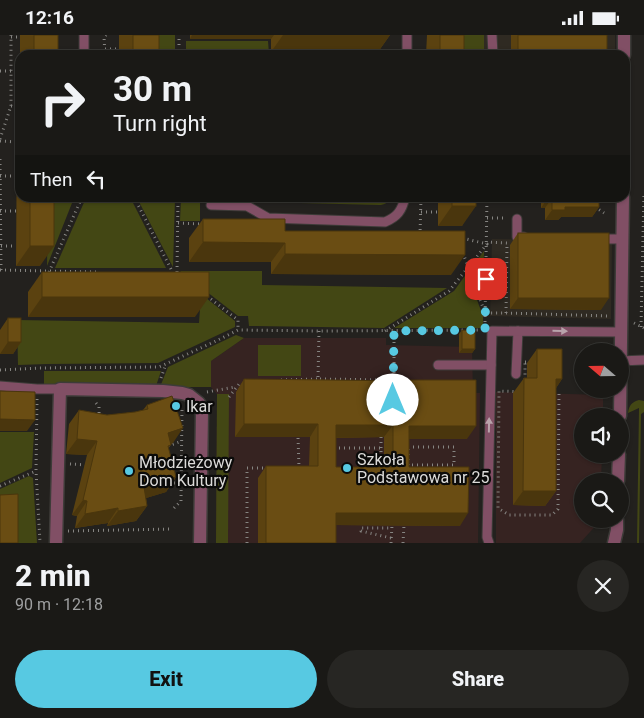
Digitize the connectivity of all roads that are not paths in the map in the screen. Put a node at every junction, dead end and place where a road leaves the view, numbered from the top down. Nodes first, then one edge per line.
1 (84, 35) edge
2 (407, 35) edge
3 (492, 35) edge
4 (624, 35) edge
5 (84, 50) edge
6 (407, 50) edge
7 (492, 50) edge
8 (624, 50) edge
9 (404, 202) edge
10 (623, 202) edge
11 (211, 205) dead end
12 (518, 219) dead end
13 (536, 237) edge
14 (584, 238) edge
15 (622, 239) junction
16 (518, 331) junction
17 (620, 332) junction
18 (620, 343) edge
19 (644, 360) edge
20 (629, 361) edge
21 (438, 365) dead end
22 (491, 365) junction
23 (516, 374) dead end
24 (0, 386) edge
25 (60, 389) junction
26 (617, 528) edge
27 (56, 537) edge
28 (200, 543) edge
29 (490, 543) edge
30 (614, 543) edge

1 - 5 lane
2 - 6 lane
3 - 7 lane
4 - 8 street
9 - 11 lane
10 - 15 street
12 - 13 lane
14 - 15 lane
15 - 17 street
16 -> 17 lane
16 - 22 lane
16 - 23 lane
17 - 18 street
19 - 20 lane
21 - 22 lane
29 -> 22 lane
24 - 25 lane
25 - 27 street
25 - 28 street
26 - 30 street

